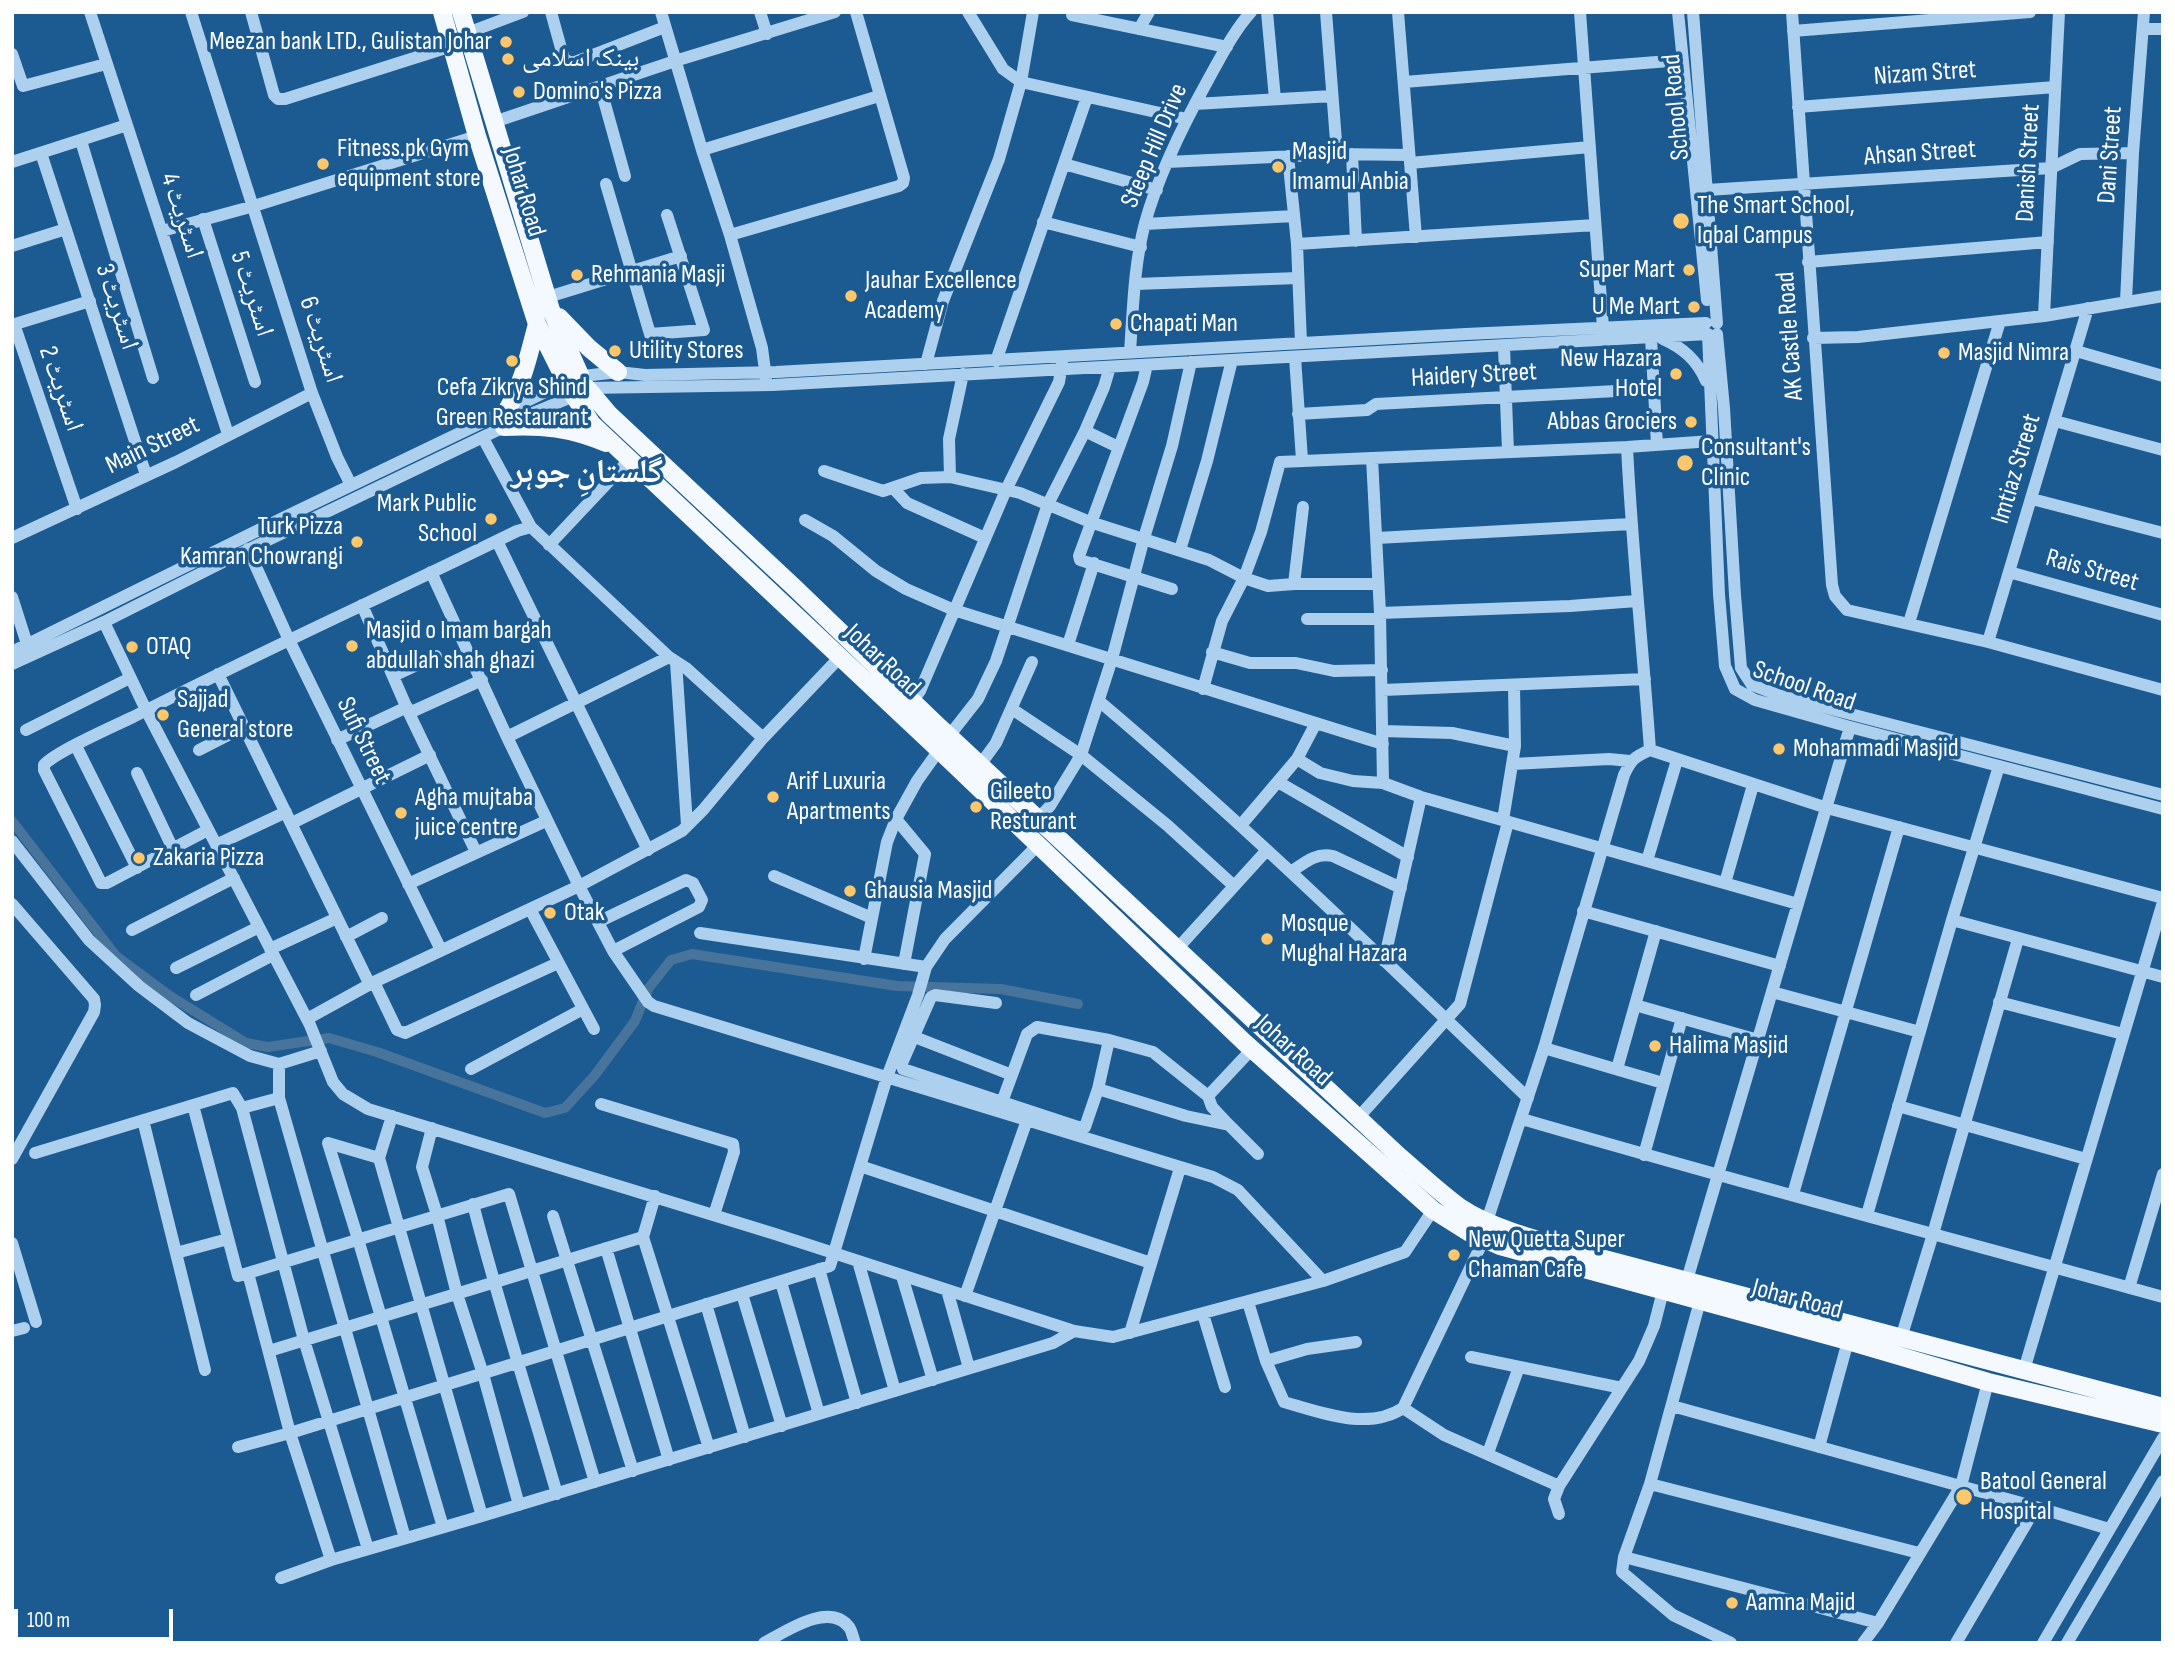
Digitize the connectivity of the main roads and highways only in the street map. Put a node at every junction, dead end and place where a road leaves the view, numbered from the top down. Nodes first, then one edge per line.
1 (442, 12) edge
2 (461, 12) edge
3 (550, 303) junction
4 (537, 324) junction
5 (618, 372) road end
6 (578, 384) junction
7 (616, 447) junction
8 (944, 743) junction
9 (1034, 832) junction
10 (1485, 1230) junction
11 (2163, 1407) edge
12 (2163, 1424) edge

1 - 4 main road, Johar Road
2 - 3 main road, Johar Road
3 - 5 main road
3 - 6 main road, Johar Road
4 - 6 main road, Johar Road
4 - 7 main road
6 - 7 main road, Johar Road
6 - 8 main road, Johar Road
7 - 8 main road, Johar Road
8 - 9 main road, Johar Road
8 - 9 main road, Johar Road
9 - 10 main road, Johar Road
9 - 10 main road, Johar Road
10 - 11 main road, Johar Road
10 - 12 main road, Johar Road

